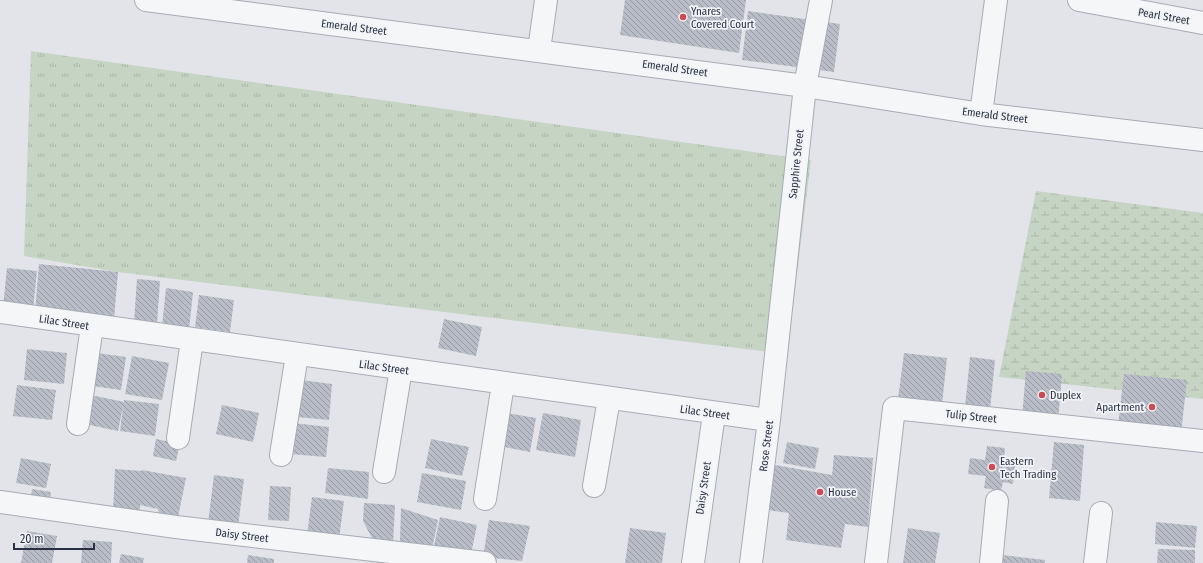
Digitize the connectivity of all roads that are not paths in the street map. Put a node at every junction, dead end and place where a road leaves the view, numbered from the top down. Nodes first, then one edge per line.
1 (546, 0) edge
2 (821, 0) edge
3 (996, 0) edge
4 (1079, 0) edge
5 (155, 1) edge
6 (1203, 23) edge
7 (539, 50) junction
8 (805, 86) junction
9 (981, 114) junction
10 (1203, 140) edge
11 (0, 312) edge
12 (92, 326) junction
13 (777, 329) joint
14 (192, 340) junction
15 (297, 354) junction
16 (401, 369) junction
17 (503, 384) junction
18 (608, 399) junction
19 (714, 414) junction
20 (769, 420) junction
21 (78, 424) dead end
22 (178, 438) dead end
23 (1203, 440) edge
24 (281, 455) dead end
25 (384, 472) dead end
26 (594, 486) dead end
27 (485, 499) dead end
28 (997, 501) dead end
29 (0, 502) edge
30 (1101, 513) dead end
31 (484, 563) edge
32 (693, 563) edge
33 (752, 563) edge
34 (876, 563) edge
35 (991, 563) edge
36 (1095, 563) edge

1 - 7 street
2 - 8 street, Sapphire Street
3 - 9 street
4 - 6 street, Pearl Street
5 - 7 street, Emerald Street
7 - 8 street, Emerald Street
8 - 9 street, Emerald Street
8 - 13 street, Sapphire Street
9 - 10 street, Emerald Street
11 - 12 street, Lilac Street
12 - 14 street, Lilac Street
12 - 21 street
13 - 20 street, Rose Street
14 - 15 street, Lilac Street
14 - 22 street
15 - 16 street, Lilac Street
15 - 24 street
16 - 17 street, Lilac Street
16 - 25 street
17 - 18 street, Lilac Street
17 - 27 street
18 - 19 street, Lilac Street
18 - 26 street
19 - 20 street, Lilac Street
19 - 32 street, Daisy Street
20 - 33 street, Rose Street
23 - 34 street, Tulip Street
28 - 35 street
29 - 31 street, Daisy Street
30 - 36 street

